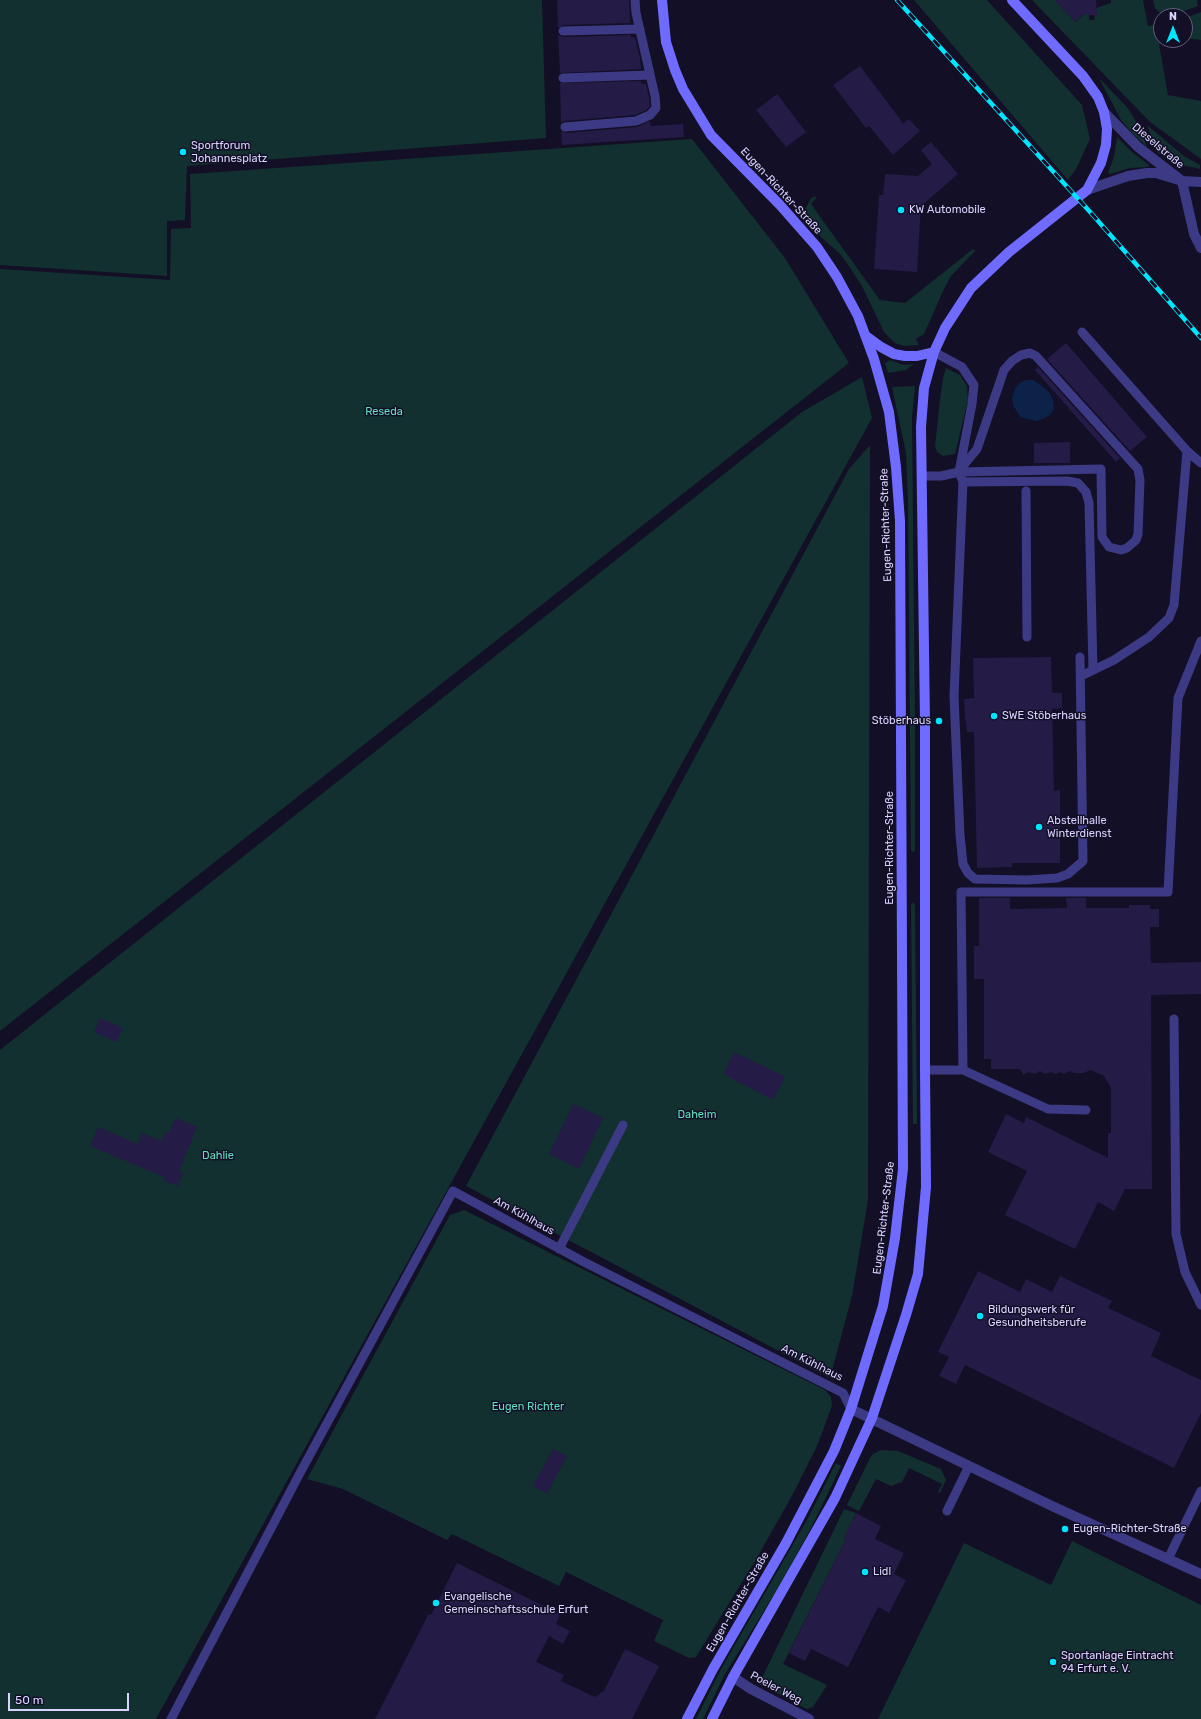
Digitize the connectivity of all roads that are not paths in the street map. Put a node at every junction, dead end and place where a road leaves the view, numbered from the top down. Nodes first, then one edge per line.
1 (635, 0) edge
2 (662, 0) edge
3 (1012, 0) edge
4 (640, 29) junction
5 (563, 32) dead end
6 (650, 75) junction
7 (563, 78) dead end
8 (1104, 112) junction
9 (565, 127) dead end
10 (1182, 181) junction
11 (1201, 182) edge
12 (1084, 193) junction
13 (1201, 248) edge
14 (1082, 332) dead end
15 (866, 336) junction
16 (934, 352) junction
17 (1187, 451) junction
18 (1201, 463) edge
19 (958, 472) junction
20 (922, 476) junction
21 (963, 482) junction
22 (1026, 491) dead end
23 (1027, 637) dead end
24 (1201, 642) edge
25 (1080, 657) dead end
26 (1093, 670) junction
27 (1080, 676) junction
28 (1174, 1019) dead end
29 (925, 1070) junction
30 (963, 1070) junction
31 (1086, 1110) dead end
32 (623, 1125) dead end
33 (559, 1249) junction
34 (1201, 1305) edge
35 (852, 1409) junction
36 (872, 1418) junction
37 (969, 1466) junction
38 (1201, 1491) edge
39 (947, 1511) dead end
40 (1168, 1559) junction
41 (1201, 1574) edge
42 (733, 1677) junction
43 (171, 1719) edge
44 (687, 1719) edge
45 (712, 1719) edge
46 (809, 1719) edge

1 - 4 lane
2 - 15 main road, Eugen-Richter-Straße
3 - 8 main road, Dieselstraße
4 - 5 lane
4 - 6 lane
6 - 7 lane
6 - 9 lane
8 - 10 street, Dieselstraße
8 - 12 main road, Dieselstraße
10 - 11 street
10 - 12 street
10 - 13 street, Dieselstraße
12 - 16 main road
14 - 17 lane
15 - 16 main road
15 - 35 main road, Eugen-Richter-Straße
16 - 19 lane
16 - 20 main road
17 - 18 lane
17 - 26 lane
19 - 19 lane
19 - 20 lane
19 - 21 lane
20 - 29 main road
21 - 26 lane
21 - 27 lane
22 - 23 lane
24 - 30 lane
25 - 27 lane
26 - 27 lane
28 - 34 lane
29 - 30 lane
29 - 36 main road
30 - 31 lane
32 - 33 lane
33 - 35 lane, Am Kühlhaus
33 - 43 lane, Am Kühlhaus
35 - 36 street
35 - 44 main road, Eugen-Richter-Straße
36 - 37 street
36 - 42 main road
37 - 39 lane
37 - 40 street
38 - 40 lane
40 - 41 street
42 - 45 main road
42 - 46 street, Poeler Weg

